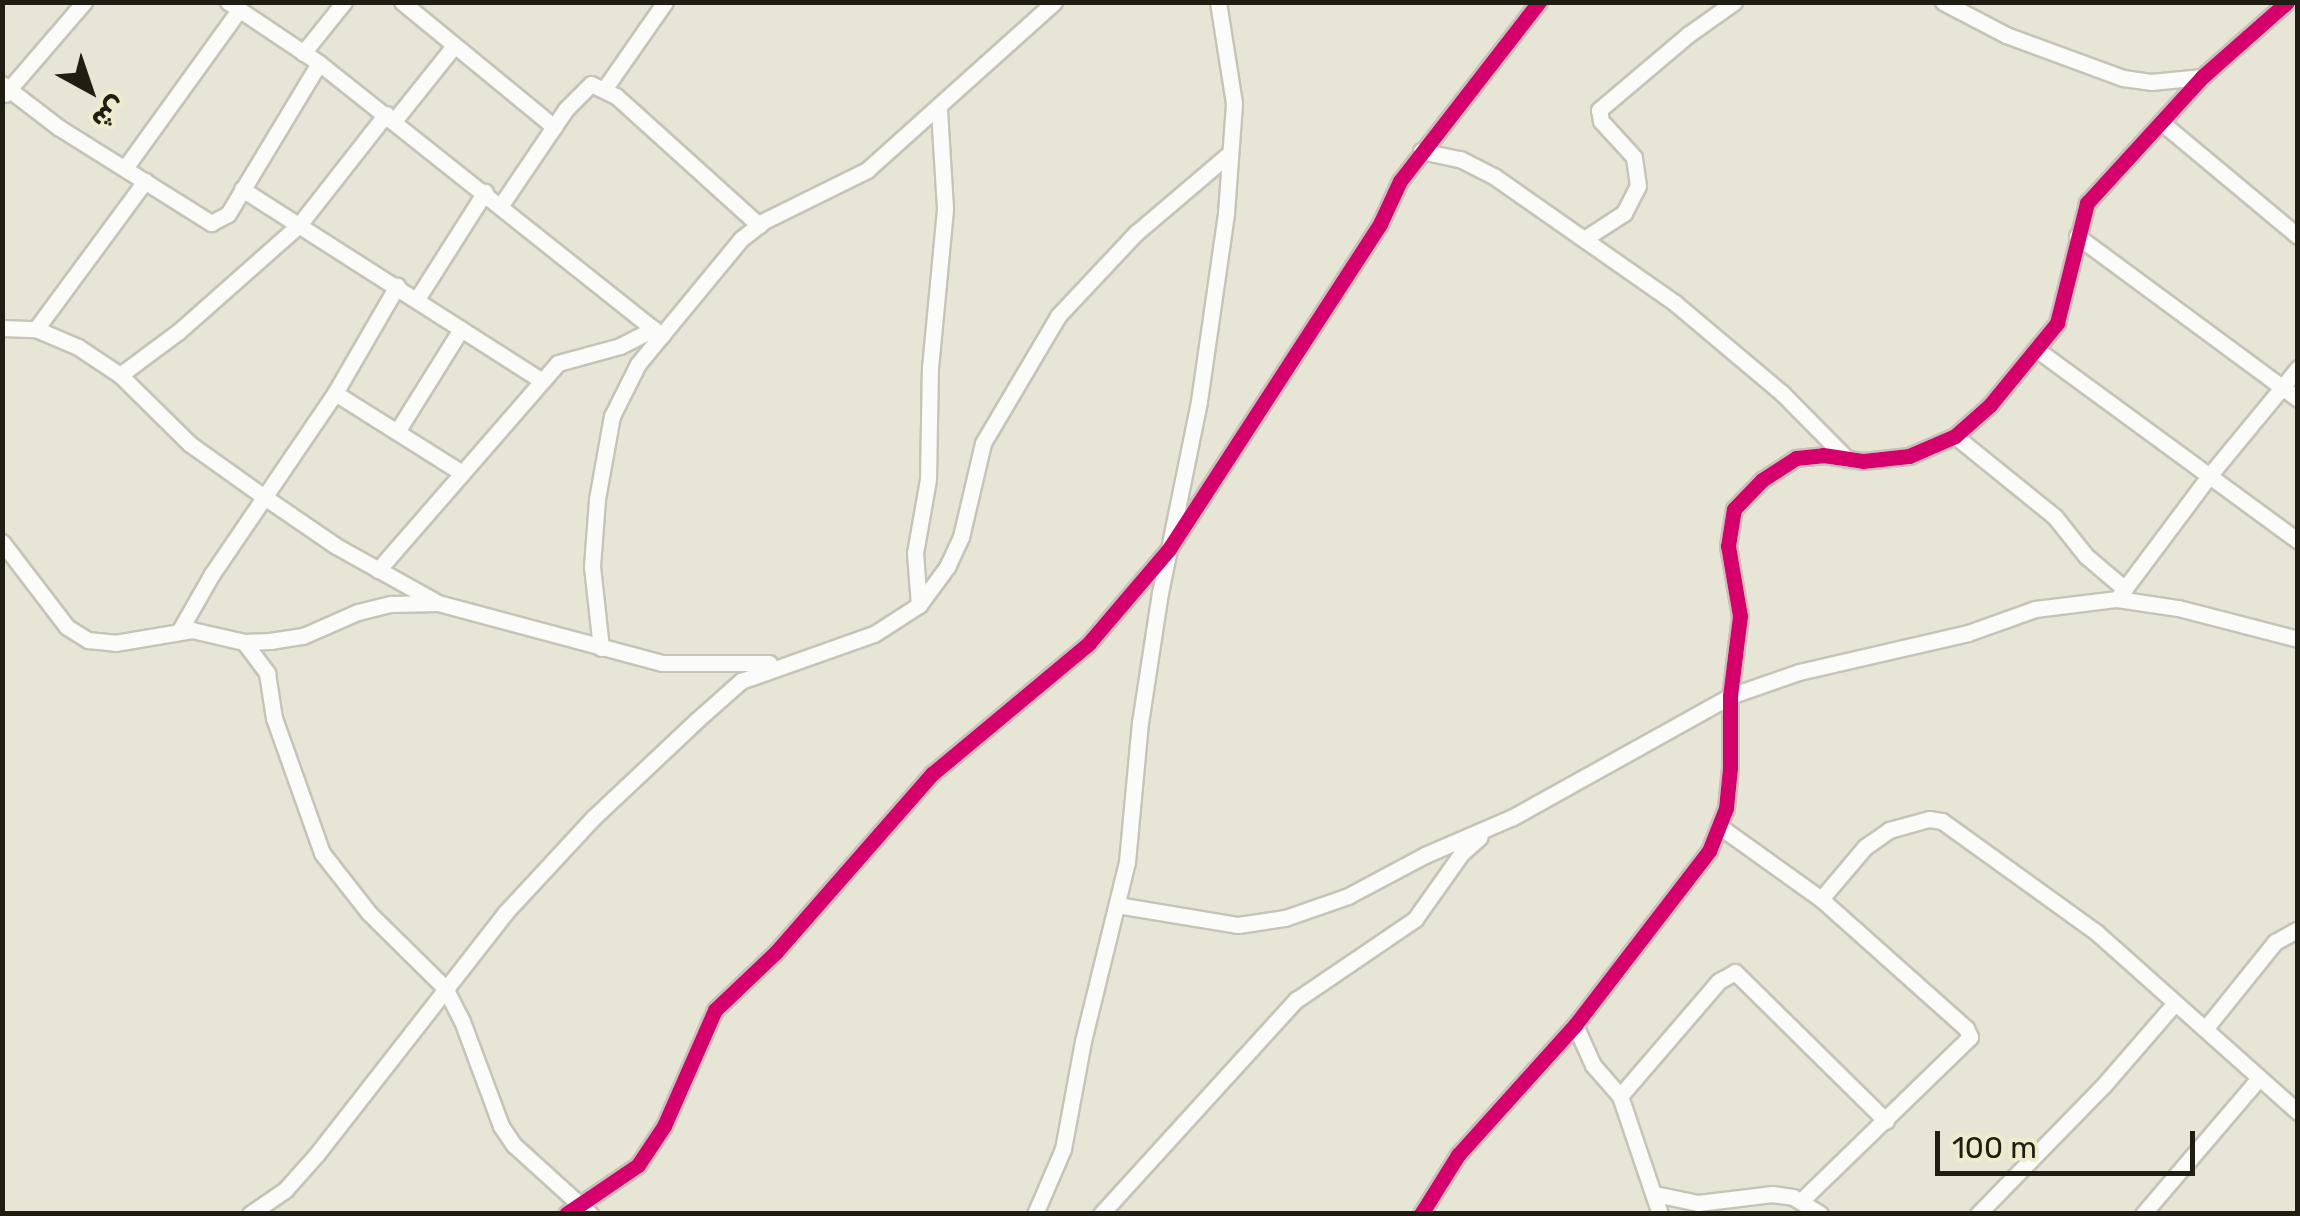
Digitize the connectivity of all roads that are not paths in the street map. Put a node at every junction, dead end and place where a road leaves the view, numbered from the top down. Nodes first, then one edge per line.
1 (84, 2) edge
2 (344, 2) edge
3 (402, 2) edge
4 (665, 2) edge
5 (1054, 2) edge
6 (1218, 2) edge
7 (1539, 2) edge
8 (1734, 2) edge
9 (1943, 2) edge
10 (233, 6) edge
11 (2274, 6) edge
12 (453, 47) junction
13 (303, 52) junction
14 (320, 63) junction
15 (2202, 77) junction
16 (605, 88) junction
17 (5, 90) edge
18 (940, 109) junction
19 (390, 118) junction
20 (2161, 122) junction
21 (554, 127) junction
22 (1421, 151) junction
23 (1230, 153) junction
24 (125, 168) junction
25 (145, 181) junction
26 (242, 189) junction
27 (485, 192) junction
28 (501, 206) junction
29 (300, 224) junction
30 (759, 225) junction
31 (2077, 236) junction
32 (2298, 236) edge
33 (1584, 239) junction
34 (398, 286) junction
35 (417, 299) junction
36 (2, 328) edge
37 (36, 329) junction
38 (461, 329) junction
39 (658, 332) junction
40 (2036, 349) junction
41 (2298, 368) edge
42 (120, 375) junction
43 (541, 380) junction
44 (2282, 387) junction
45 (335, 392) junction
46 (2298, 399) edge
47 (398, 430) junction
48 (1955, 436) junction
49 (1846, 458) junction
50 (462, 472) junction
51 (2209, 476) junction
52 (263, 496) junction
53 (2, 542) edge
54 (2298, 542) edge
55 (1169, 549) junction
56 (378, 570) junction
57 (2121, 594) junction
58 (438, 603) junction
59 (919, 605) junction
60 (180, 630) junction
61 (2298, 639) edge
62 (244, 642) junction
63 (601, 648) junction
64 (788, 661) junction
65 (1730, 696) junction
66 (1495, 825) junction
67 (1719, 826) junction
68 (1821, 899) junction
69 (1117, 905) junction
70 (2298, 929) edge
71 (445, 988) junction
72 (2175, 1003) junction
73 (1576, 1026) junction
74 (2205, 1029) junction
75 (2259, 1078) junction
76 (1620, 1096) junction
77 (2298, 1112) edge
78 (1886, 1120) junction
79 (1655, 1194) junction
80 (1802, 1201) junction
81 (585, 1207) edge
82 (250, 1214) edge
83 (566, 1214) edge
84 (1035, 1214) edge
85 (1101, 1214) edge
86 (1421, 1214) edge
87 (1660, 1214) edge
88 (1820, 1214) edge
89 (1978, 1214) edge
90 (2143, 1214) edge

1 - 17 street
2 - 13 street
3 - 12 street
4 - 16 street
5 - 18 street
6 - 23 street
7 - 22 street
8 - 33 street
9 - 15 street
10 - 13 street
10 - 24 street
11 - 15 street
12 - 19 street
12 - 21 street
13 - 14 street
14 - 19 street
14 - 26 street
15 - 20 street
16 - 21 street
16 - 30 street
17 - 24 street
18 - 30 street
18 - 59 street
19 - 27 street
19 - 29 street
20 - 31 street
20 - 32 street
21 - 28 street
22 - 33 street
22 - 55 street
23 - 55 street
23 - 59 street
24 - 25 street
25 - 26 street
25 - 37 street
26 - 29 street
27 - 28 street
27 - 35 street
28 - 39 street
29 - 34 street
29 - 42 street
30 - 39 street
31 - 40 street
31 - 44 street
33 - 49 street
34 - 35 street
34 - 45 street
35 - 38 street
36 - 37 street
37 - 42 street
38 - 43 street
38 - 47 street
39 - 43 street
39 - 63 street
40 - 48 street
40 - 51 street
41 - 44 street
42 - 52 street
43 - 50 street
44 - 46 street
44 - 51 street
45 - 47 street
45 - 52 street
47 - 50 street
48 - 49 street
48 - 57 street
49 - 65 street
50 - 56 street
51 - 54 street
51 - 57 street
52 - 56 street
52 - 60 street
53 - 60 street
55 - 69 street
55 - 81 street
56 - 58 street
57 - 61 street
57 - 65 street
58 - 62 street
58 - 63 street
59 - 64 street
60 - 62 street
62 - 71 street
63 - 64 street
64 - 71 street
65 - 66 street
65 - 67 street
66 - 69 street
66 - 85 street
67 - 68 street
67 - 73 street
68 - 72 street
68 - 78 street
69 - 84 street
70 - 74 street
71 - 81 street
71 - 82 street
72 - 74 street
72 - 89 street
73 - 76 street
73 - 86 street
74 - 75 street
75 - 77 street
75 - 90 street
76 - 78 street
76 - 79 street
78 - 80 street
79 - 80 street
79 - 87 street
80 - 88 street
81 - 83 street

